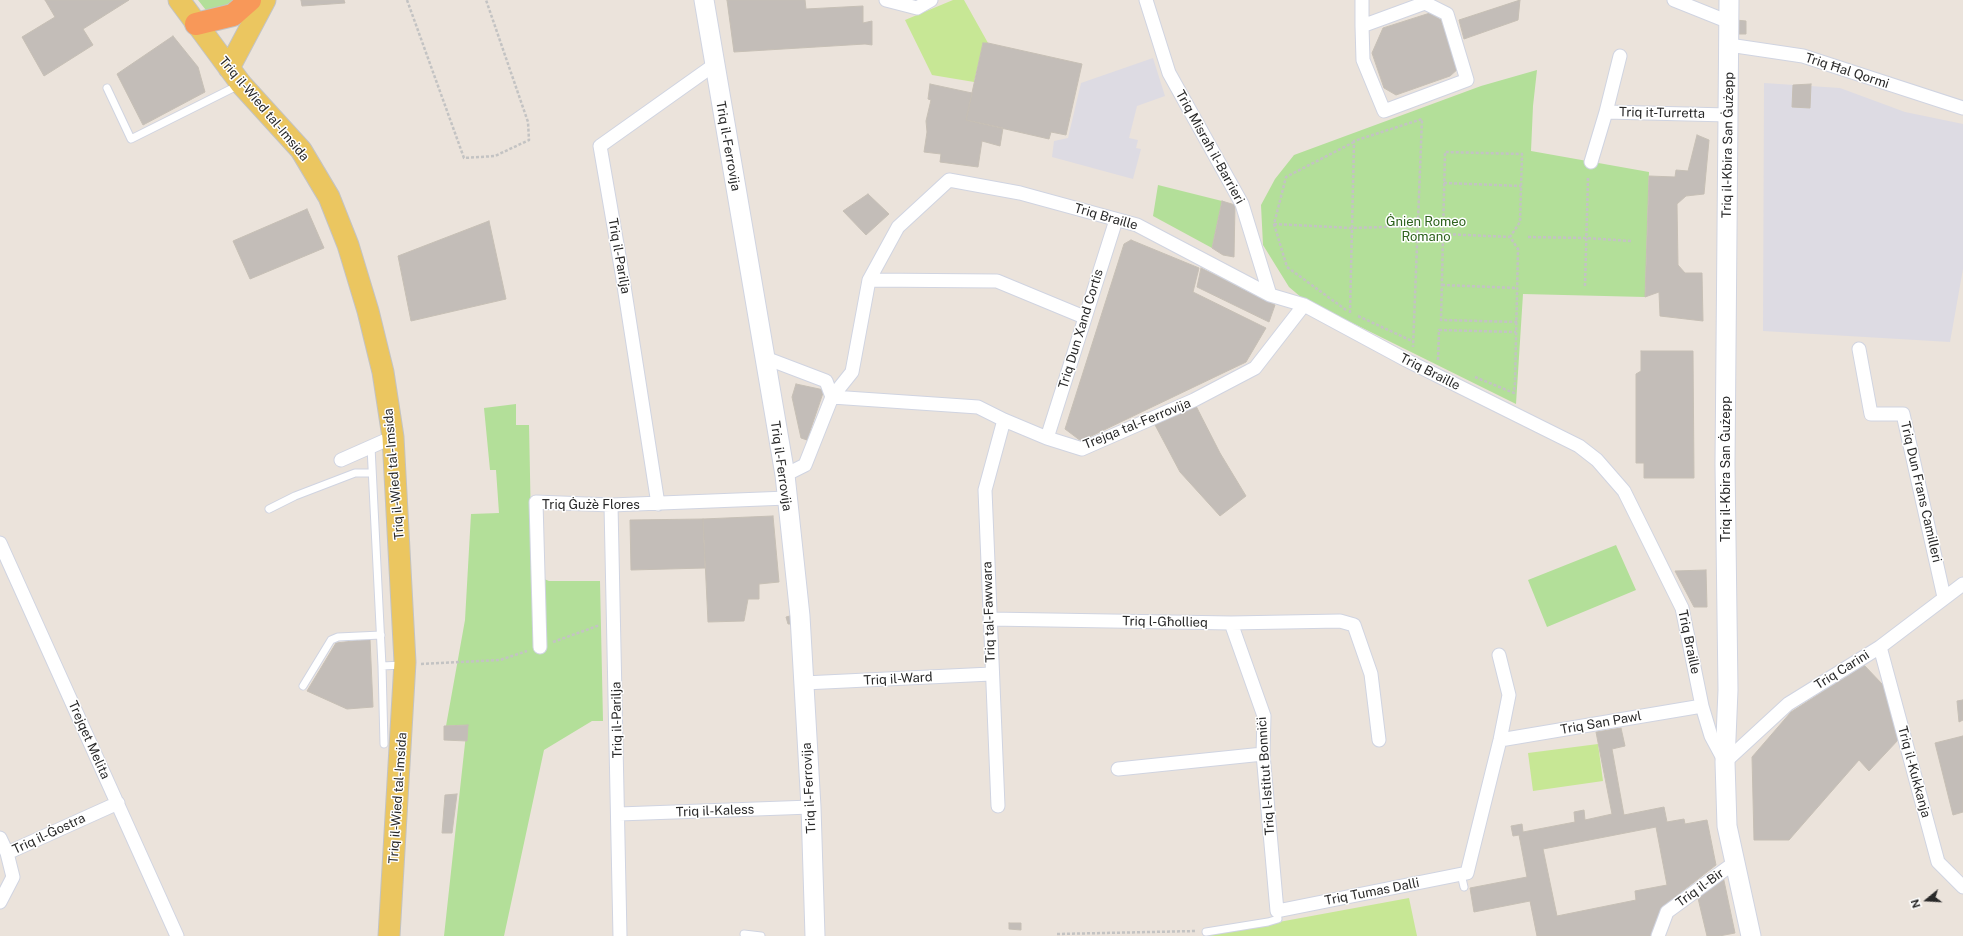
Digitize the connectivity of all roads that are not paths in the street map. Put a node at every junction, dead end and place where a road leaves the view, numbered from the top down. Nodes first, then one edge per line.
1 (179, 0) edge
2 (250, 0) edge
3 (265, 0) edge
4 (704, 0) edge
5 (886, 0) edge
6 (931, 0) edge
7 (1146, 0) edge
8 (1362, 0) edge
9 (1674, 0) edge
10 (1729, 0) edge
11 (1729, 22) junction
12 (196, 24) junction
13 (1362, 26) junction
14 (1729, 45) junction
15 (1620, 56) dead end
16 (714, 65) junction
17 (235, 76) junction
18 (107, 88) dead end
19 (1963, 108) edge
20 (1606, 112) junction
21 (1728, 115) junction
22 (1591, 162) dead end
23 (1116, 220) junction
24 (869, 280) junction
25 (1270, 295) junction
26 (1304, 305) junction
27 (1084, 317) junction
28 (1859, 349) dead end
29 (764, 357) junction
30 (832, 397) junction
31 (1004, 420) junction
32 (393, 437) junction
33 (1047, 438) junction
34 (371, 447) junction
35 (341, 460) dead end
36 (372, 473) junction
37 (785, 475) junction
38 (787, 498) junction
39 (658, 504) junction
40 (612, 505) junction
41 (269, 509) dead end
42 (0, 543) edge
43 (1963, 584) edge
44 (1944, 598) junction
45 (990, 619) junction
46 (1231, 623) junction
47 (381, 635) junction
48 (540, 647) road end
49 (1880, 647) junction
50 (1499, 655) dead end
51 (405, 664) junction
52 (382, 666) junction
53 (991, 674) junction
54 (804, 684) junction
55 (303, 686) dead end
56 (1702, 706) junction
57 (1379, 740) dead end
58 (1500, 740) junction
59 (384, 744) dead end
60 (1263, 754) junction
61 (1725, 762) junction
62 (1118, 769) dead end
63 (118, 803) junction
64 (998, 806) dead end
65 (811, 808) junction
66 (619, 814) junction
67 (0, 838) edge
68 (7, 853) junction
69 (1734, 863) junction
70 (1963, 887) edge
71 (0, 902) edge
72 (1276, 911) junction
73 (1206, 932) road end
74 (177, 933) edge
75 (744, 934) dead end
76 (389, 936) edge
77 (620, 936) edge
78 (761, 936) edge
79 (815, 936) edge
80 (1658, 936) edge
81 (1751, 936) edge

1 - 12 main road, Triq il-Wied tal-Imsida
2 - 12 highway
3 - 17 main road
4 - 16 main road, Triq il-Ferrovija
5 - 6 street
7 - 25 street, Triq Misraħ il-Barrieri
8 - 13 street
9 - 11 street
10 - 11 main road, Triq il-Kbira San Ġużepp
11 - 14 main road, Triq il-Kbira San Ġużepp
12 - 17 main road, Triq il-Wied tal-Imsida
13 - 13 street
14 - 19 street, Triq Ħal Qormi
14 - 21 main road, Triq il-Kbira San Ġużepp
15 - 20 street, Triq it-Turretta
16 - 29 main road, Triq il-Ferrovija
16 - 39 street, Triq il-Parilja
17 - 18 lane
17 - 32 main road, Triq il-Wied tal-Imsida
20 - 21 street, Triq it-Turretta
20 - 22 street
21 - 61 main road, Triq il-Kbira San Ġużepp
23 - 24 street, Triq Braille
23 - 25 street, Triq Braille
23 - 27 street, Triq Dun Xand Cortis
24 - 27 street
24 - 30 street
25 - 26 street, Triq Braille
26 - 33 street, Trejqa tal-Ferrovija
26 - 56 street, Triq Braille
27 - 33 street, Triq Dun Xand Cortis
28 - 44 street, Triq Dun Frans Camilleri
29 - 30 street
29 - 37 main road, Triq il-Ferrovija
30 - 31 street, Trejqa tal-Ferrovija
30 - 37 street
31 - 33 street, Trejqa tal-Ferrovija
31 - 45 street, Triq tal-Fawwara
32 - 34 street
32 - 51 main road, Triq il-Wied tal-Imsida
34 - 35 street
34 - 36 lane
36 - 41 lane
36 - 47 lane
37 - 38 main road, Triq il-Ferrovija
38 - 39 street, Triq Ġużè Flores
38 - 54 main road, Triq il-Ferrovija
39 - 40 street, Triq Ġużè Flores
40 - 48 street, Triq Ġużè Flores
40 - 66 street, Triq il-Parilja
42 - 63 street, Trejqet Melita
43 - 44 street, Triq Carini
44 - 49 street, Triq Carini
45 - 46 street, Triq l-Għollieq
45 - 53 street, Triq tal-Fawwara
46 - 57 street, Triq l-Għollieq
46 - 60 street, Triq l-Istitut Bonniċi
47 - 52 lane
47 - 55 lane
49 - 61 street, Triq Carini
49 - 70 street, Triq il-Kukkanja
50 - 58 street
51 - 52 lane
51 - 76 main road, Triq il-Wied tal-Imsida
52 - 59 lane
53 - 54 street, Triq il-Ward
53 - 64 street, Triq tal-Fawwara
54 - 65 main road, Triq il-Ferrovija
56 - 58 street, Triq San Pawl
56 - 61 street, Triq Braille
58 - 72 street, Triq Tumas Dalli
60 - 62 street
60 - 72 street, Triq l-Istitut Bonniċi
61 - 69 main road, Triq il-Kbira San Ġużepp
63 - 68 street, Triq il-Ġostra
63 - 74 street, Trejqet Melita
65 - 66 street, Triq il-Kaless
65 - 79 main road, Triq il-Ferrovija
66 - 77 street, Triq il-Parilja
67 - 68 street
68 - 71 street, Triq il-Ġostra
69 - 80 street, Triq il-Bir
69 - 81 main road, Triq il-Kbira San Ġużepp
72 - 73 lane
75 - 78 lane

